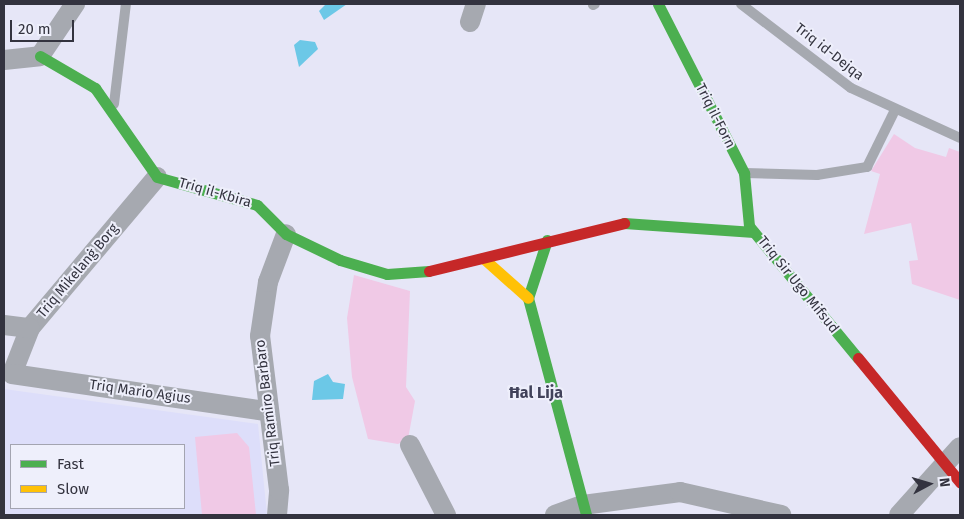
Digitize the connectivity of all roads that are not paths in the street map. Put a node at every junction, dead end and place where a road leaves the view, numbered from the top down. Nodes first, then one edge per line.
1 (74, 4) edge
2 (126, 4) edge
3 (658, 4) edge
4 (741, 4) edge
5 (40, 56) junction
6 (5, 63) edge
7 (113, 108) junction
8 (895, 110) junction
9 (960, 138) edge
10 (744, 173) junction
11 (158, 177) junction
12 (754, 232) junction
13 (286, 234) junction
14 (547, 240) junction
15 (483, 258) junction
16 (528, 298) junction
17 (4, 325) edge
18 (30, 328) junction
19 (12, 374) joint
20 (268, 411) junction
21 (410, 445) dead end
22 (960, 447) edge
23 (945, 465) junction
24 (960, 482) edge
25 (585, 510) edge
26 (277, 515) edge
27 (446, 515) edge
28 (555, 515) edge
29 (781, 515) edge
30 (899, 515) edge

1 - 5 street
2 - 7 lane
3 - 10 street, Triq il-Forn
4 - 8 lane, Triq id-Dejqa
5 - 6 street
5 - 7 street
7 - 11 street
8 - 9 lane, Triq id-Dejqa
8 - 10 lane
10 - 12 street, Triq il-Forn
11 - 13 street, Triq il-Kbira
11 - 18 street, Triq Mikelanġ Borg
12 - 14 street, Triq Sir Ugo Mifsud
12 - 23 street, Triq Sir Ugo Mifsud
13 - 15 street, Triq il-Kbira
13 - 20 street, Triq Ramiro Barbaro
14 - 15 street, Triq Sir Ugo Mifsud
14 - 16 street
15 - 16 street
16 - 25 street
17 - 18 street
18 - 19 street, Triq Mikelanġ Borg
19 - 20 street, Triq Mario Agius
20 - 26 street, Triq Ramiro Barbaro
21 - 27 street
22 - 23 street
23 - 24 street, Triq Sir Ugo Mifsud
23 - 30 street
25 - 28 street
25 - 29 street

